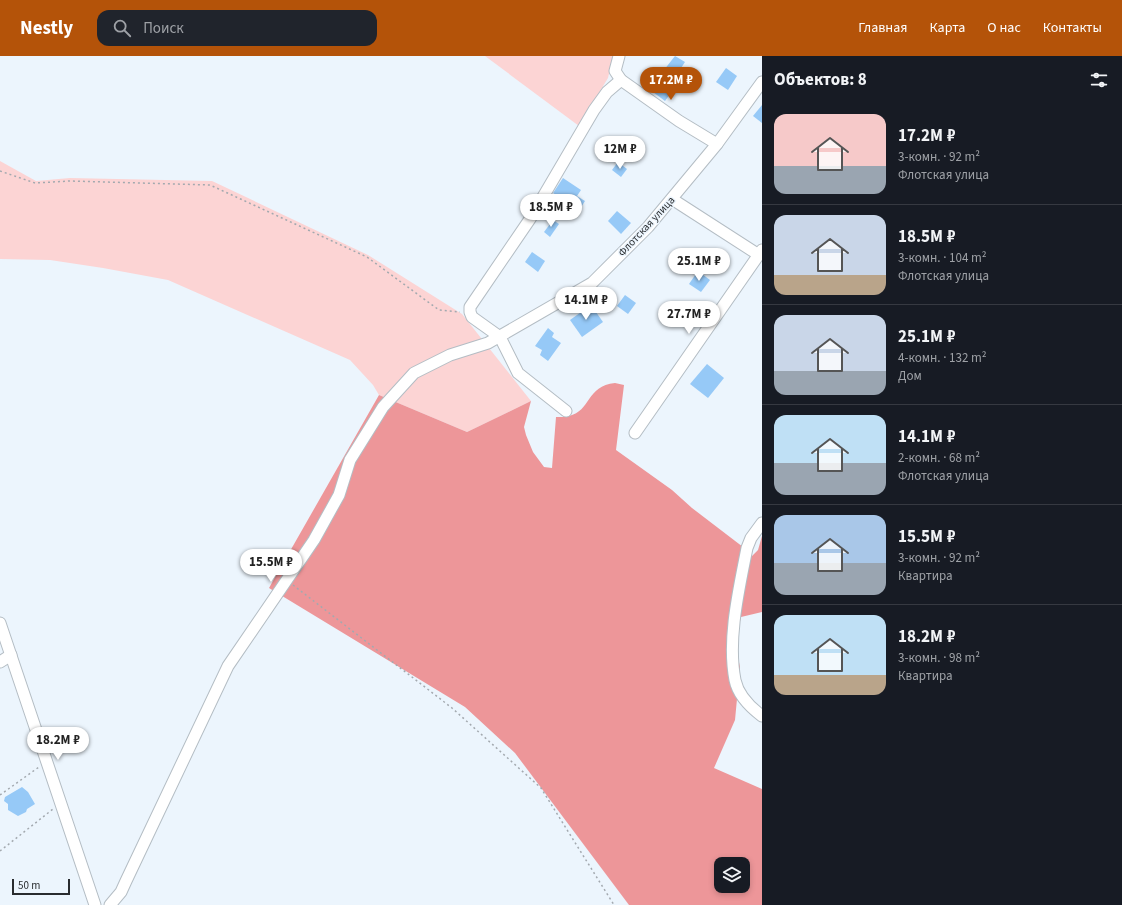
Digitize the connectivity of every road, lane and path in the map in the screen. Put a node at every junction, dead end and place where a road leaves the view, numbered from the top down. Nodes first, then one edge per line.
1 (619, 56) edge
2 (621, 80) junction
3 (762, 82) edge
4 (717, 144) junction
5 (0, 171) edge
6 (672, 199) junction
7 (760, 253) edge
8 (472, 317) junction
9 (500, 337) junction
10 (566, 411) dead end
11 (635, 433) dead end
12 (762, 523) edge
13 (287, 580) junction
14 (0, 623) edge
15 (11, 655) junction
16 (0, 662) edge
17 (762, 716) edge
18 (46, 761) junction
19 (0, 795) edge
20 (60, 803) junction
21 (0, 851) edge
22 (95, 905) edge
23 (110, 905) edge
24 (614, 905) edge

1 - 2 street
2 - 4 street
2 - 8 street
3 - 4 street, Флотская улица
4 - 6 street, Флотская улица
5 - 8 path
6 - 7 street
6 - 9 street, Флотская улица
7 - 11 street
8 - 9 street
9 - 10 street
9 - 13 street, Флотская улица
12 - 17 street
13 - 23 street, Флотская улица
13 - 24 path
14 - 15 street
15 - 16 street
15 - 18 street
18 - 19 path
18 - 20 street
20 - 21 path
20 - 22 street

